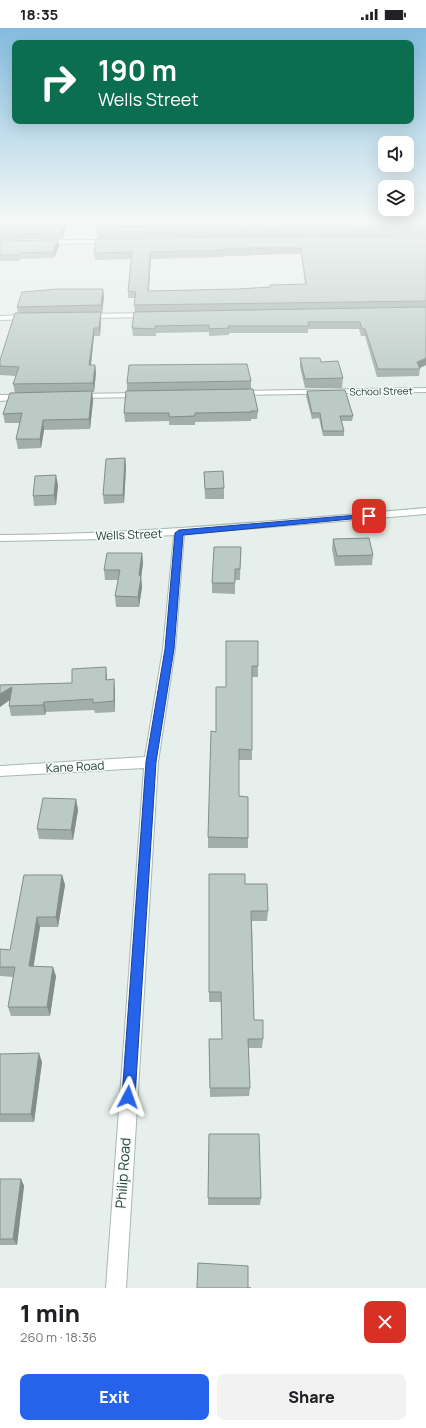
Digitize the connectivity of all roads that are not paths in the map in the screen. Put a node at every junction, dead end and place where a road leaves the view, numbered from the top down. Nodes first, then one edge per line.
1 (158, 315) edge
2 (79, 316) edge
3 (39, 317) edge
4 (0, 318) edge
5 (426, 390) edge
6 (229, 394) edge
7 (150, 395) edge
8 (71, 396) edge
9 (32, 397) edge
10 (0, 398) edge
11 (426, 511) edge
12 (179, 533) junction
13 (0, 538) edge
14 (151, 762) junction
15 (0, 770) edge
16 (116, 1288) edge

1 - 2 street
3 - 4 street
5 - 6 street, School Street
7 - 8 street
9 - 10 street
11 - 12 street, Wells Street
12 - 13 street, Wells Street
12 - 14 street, Philip Road
14 - 15 street, Kane Road
14 - 16 street, Philip Road

